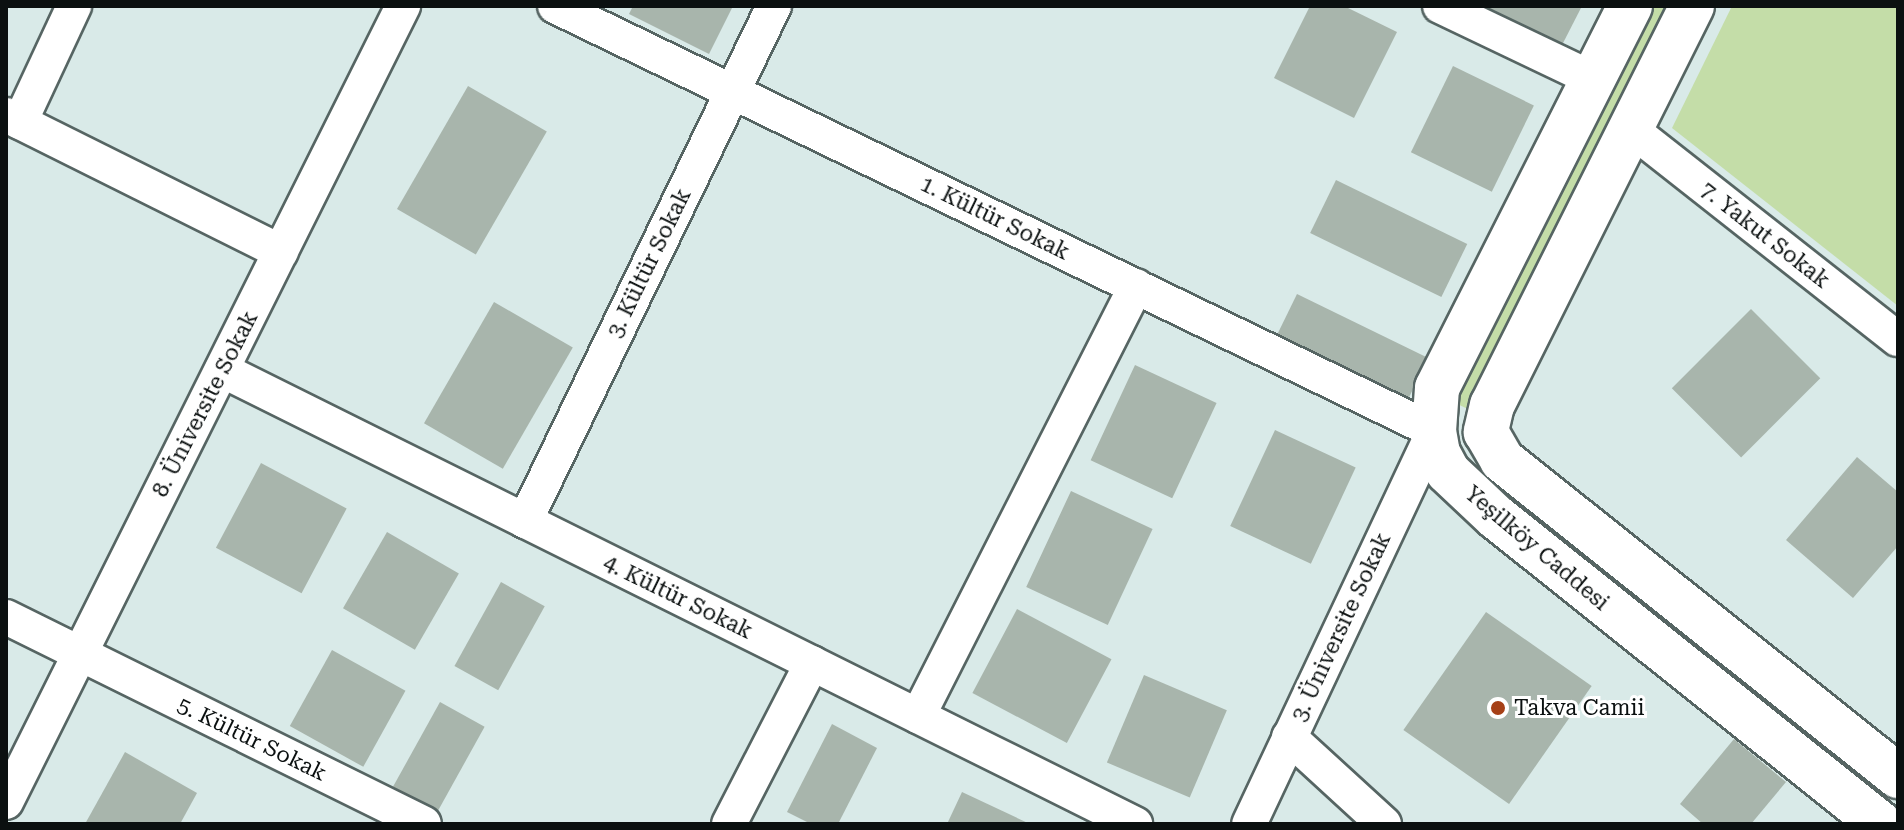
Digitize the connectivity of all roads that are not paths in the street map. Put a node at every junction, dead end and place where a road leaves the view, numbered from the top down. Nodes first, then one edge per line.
1 (74, 6) edge
2 (403, 6) edge
3 (555, 6) edge
4 (774, 6) edge
5 (1440, 6) edge
6 (1630, 6) edge
7 (1692, 6) edge
8 (1595, 80) junction
9 (731, 92) junction
10 (13, 119) edge
11 (1632, 130) junction
12 (281, 252) junction
13 (1136, 286) junction
14 (1898, 339) edge
15 (222, 370) junction
16 (1434, 431) junction
17 (1486, 432) junction
18 (525, 521) junction
19 (6, 617) edge
20 (80, 654) junction
21 (812, 663) junction
22 (918, 716) junction
23 (1289, 737) junction
24 (1898, 776) edge
25 (6, 802) edge
26 (424, 824) edge
27 (729, 824) edge
28 (1135, 824) edge
29 (1249, 824) edge
30 (1384, 824) edge
31 (1880, 824) edge

1 - 10 street
2 - 12 street, 8. Üniversite Sokak
3 - 9 street, 1. Kültür Sokak
4 - 9 street, 3. Kültür Sokak
5 - 8 street
6 - 8 street, Yeşilköy Caddesi
7 - 11 street
8 - 16 street, Yeşilköy Caddesi
9 - 13 street, 1. Kültür Sokak
9 - 18 street, 3. Kültür Sokak
10 - 12 street
11 - 14 street, 7. Yakut Sokak
11 - 17 street
12 - 15 street, 8. Üniversite Sokak
13 - 16 street, 1. Kültür Sokak
13 - 22 street
15 - 18 street, 4. Kültür Sokak
15 - 20 street, 8. Üniversite Sokak
16 - 17 street
16 - 23 street, 3. Üniversite Sokak
16 - 31 street, Yeşilköy Caddesi
17 - 24 street, Yeşilköy Caddesi
18 - 21 street, 4. Kültür Sokak
19 - 20 street, 5. Kültür Sokak
20 - 25 street, 8. Üniversite Sokak
20 - 26 street, 5. Kültür Sokak
21 - 22 street, 4. Kültür Sokak
21 - 27 street
22 - 28 street, 4. Kültür Sokak
23 - 29 street, 3. Üniversite Sokak
23 - 30 street

